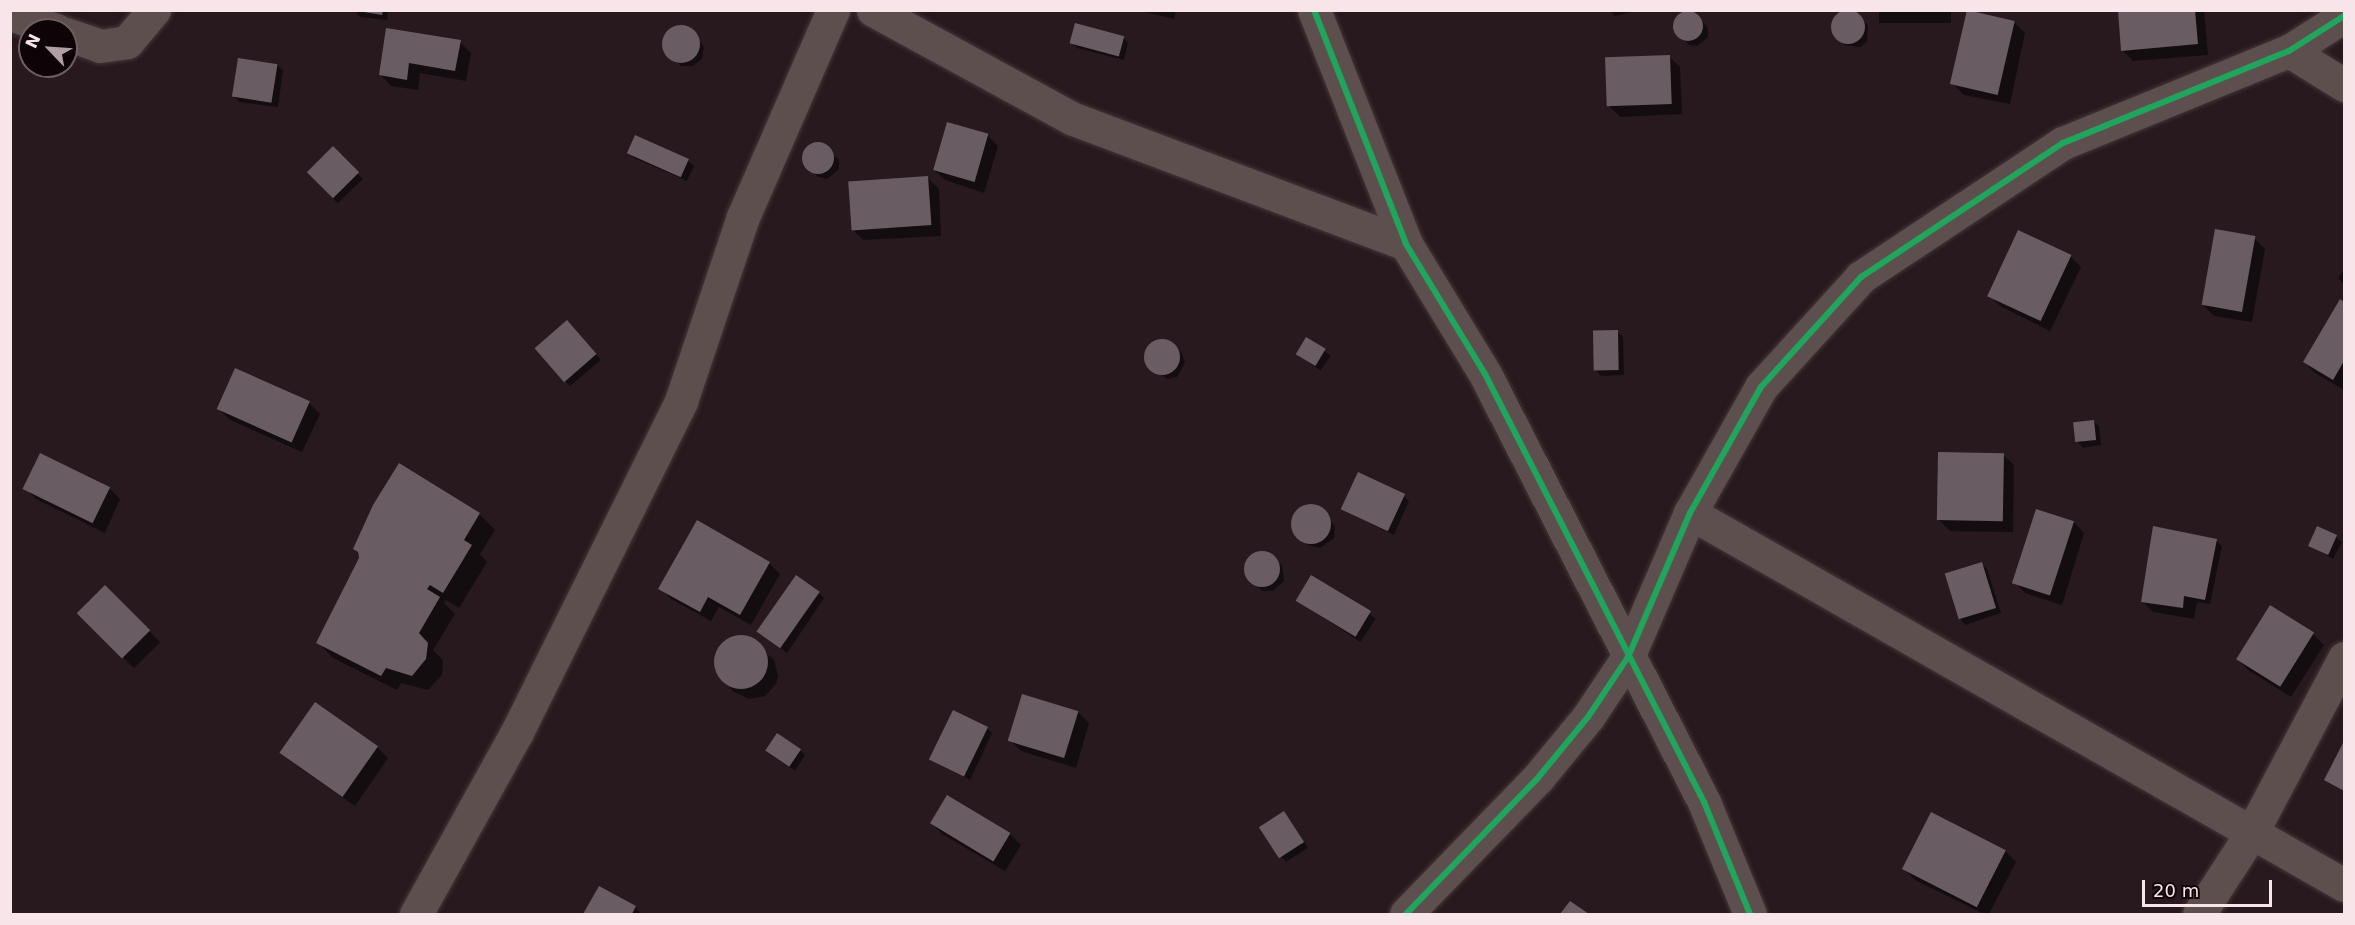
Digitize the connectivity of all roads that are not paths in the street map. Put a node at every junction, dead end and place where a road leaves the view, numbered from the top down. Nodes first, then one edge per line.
1 (154, 10) edge
2 (833, 10) edge
3 (873, 10) edge
4 (1314, 10) edge
5 (2344, 16) edge
6 (78, 38) edge
7 (2289, 51) junction
8 (2344, 85) edge
9 (1406, 244) junction
10 (1690, 513) junction
11 (1628, 657) junction
12 (2344, 658) edge
13 (2252, 832) junction
14 (2344, 885) edge
15 (416, 915) edge
16 (1406, 915) edge
17 (1750, 915) edge
18 (2199, 915) edge

1 - 6 street
2 - 15 street
3 - 9 street
4 - 9 street
5 - 7 street
7 - 8 street
7 - 10 street
9 - 11 street
10 - 11 street
10 - 13 street
11 - 16 street
11 - 17 street
12 - 13 street
13 - 14 street
13 - 18 street

